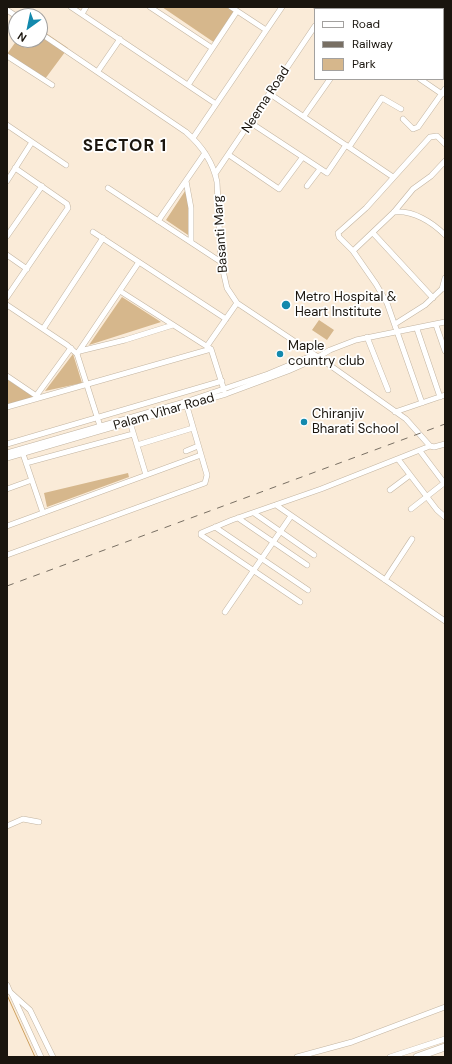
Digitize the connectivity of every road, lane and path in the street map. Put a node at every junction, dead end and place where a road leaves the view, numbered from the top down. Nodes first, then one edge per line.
1 (71, 7) edge
2 (86, 7) edge
3 (150, 7) edge
4 (231, 7) edge
5 (282, 7) edge
6 (237, 11) junction
7 (82, 14) junction
8 (314, 28) edge
9 (266, 30) junction
10 (48, 38) edge
11 (120, 39) junction
12 (212, 48) junction
13 (7, 56) edge
14 (98, 71) junction
15 (329, 80) edge
16 (422, 80) edge
17 (52, 85) dead end
18 (188, 85) junction
19 (443, 91) edge
20 (270, 94) junction
21 (216, 104) junction
22 (401, 109) dead end
23 (304, 116) junction
24 (402, 119) dead end
25 (250, 123) junction
26 (7, 125) edge
27 (194, 138) junction
28 (32, 142) junction
29 (445, 144) edge
30 (348, 146) junction
31 (205, 153) junction
32 (229, 155) junction
33 (302, 158) junction
34 (445, 160) edge
35 (66, 165) dead end
36 (15, 168) junction
37 (320, 169) junction
38 (216, 174) junction
39 (392, 177) junction
40 (7, 181) edge
41 (186, 181) junction
42 (42, 186) junction
43 (307, 186) dead end
44 (108, 188) dead end
45 (394, 212) junction
46 (158, 221) junction
47 (93, 232) dead end
48 (373, 233) junction
49 (445, 235) edge
50 (7, 236) edge
51 (103, 238) junction
52 (191, 242) junction
53 (353, 250) junction
54 (7, 255) edge
55 (139, 262) junction
56 (221, 262) junction
57 (26, 269) junction
58 (445, 278) edge
59 (443, 287) edge
60 (120, 291) junction
61 (7, 298) edge
62 (432, 298) junction
63 (237, 303) junction
64 (7, 305) edge
65 (226, 319) junction
66 (445, 322) edge
67 (394, 324) junction
68 (173, 325) junction
69 (436, 325) junction
70 (42, 329) junction
71 (417, 329) junction
72 (397, 332) junction
73 (367, 337) junction
74 (443, 337) edge
75 (71, 348) junction
76 (209, 348) junction
77 (445, 351) edge
78 (78, 352) junction
79 (318, 356) junction
80 (7, 376) edge
81 (222, 381) junction
82 (88, 385) junction
83 (224, 390) junction
84 (388, 390) dead end
85 (443, 396) edge
86 (38, 397) junction
87 (422, 403) junction
88 (186, 404) junction
89 (7, 407) edge
90 (395, 412) junction
91 (97, 418) junction
92 (130, 420) junction
93 (100, 426) junction
94 (193, 428) junction
95 (133, 434) junction
96 (7, 444) edge
97 (445, 444) edge
98 (137, 445) junction
99 (198, 446) junction
100 (430, 446) junction
101 (22, 451) junction
102 (186, 451) dead end
103 (420, 451) junction
104 (7, 452) edge
105 (201, 455) junction
106 (7, 458) edge
107 (398, 459) junction
108 (26, 463) junction
109 (146, 475) junction
110 (410, 475) junction
111 (32, 480) junction
112 (445, 484) edge
113 (7, 489) edge
114 (390, 490) dead end
115 (426, 496) junction
116 (276, 505) junction
117 (411, 509) dead end
118 (43, 513) junction
119 (254, 513) junction
120 (291, 516) junction
121 (445, 516) edge
122 (238, 518) junction
123 (7, 526) edge
124 (215, 527) junction
125 (280, 532) junction
126 (412, 539) dead end
127 (273, 542) junction
128 (7, 555) edge
129 (314, 555) dead end
130 (261, 558) junction
131 (307, 565) dead end
132 (253, 570) junction
133 (385, 580) junction
134 (308, 590) dead end
135 (300, 602) dead end
136 (225, 612) dead end
137 (445, 621) edge
138 (39, 822) dead end
139 (7, 826) edge
140 (7, 985) edge
141 (10, 992) junction
142 (445, 1007) edge
143 (445, 1039) edge
144 (445, 1047) edge
145 (42, 1057) edge
146 (53, 1057) edge
147 (297, 1057) edge
148 (390, 1057) edge
149 (417, 1057) edge

1 - 7 street
2 - 7 street
3 - 12 street
4 - 6 street
5 - 9 street
6 - 9 street
6 - 12 street
7 - 11 street
8 - 20 street, Neema Road
9 - 21 street
10 - 14 street, Basanti Marg
11 - 14 street
11 - 18 street
12 - 18 street
13 - 17 street
14 - 27 street, Basanti Marg
15 - 23 street
16 - 19 street
18 - 21 street
19 - 24 street
20 - 23 street
20 - 25 street, Neema Road
21 - 27 street
22 - 30 street
23 - 30 street
25 - 32 street, Neema Road
25 - 33 street
26 - 28 street
27 - 31 street, Basanti Marg
28 - 35 street
28 - 36 street
29 - 39 street
30 - 37 street
30 - 39 street
31 - 38 street, Basanti Marg
31 - 41 street
32 - 33 street
32 - 38 street, Neema Road
33 - 37 street
34 - 45 street
36 - 40 street
36 - 42 street
37 - 43 street
38 - 56 street, Basanti Marg
39 - 53 street
41 - 46 street
41 - 52 street
42 - 50 street
42 - 57 street
44 - 46 street
45 - 48 street
45 - 49 street
46 - 52 street
47 - 51 street
48 - 53 street
48 - 62 street
51 - 55 street
51 - 70 street
52 - 56 street
53 - 67 street
54 - 57 street
55 - 60 street
55 - 65 street
56 - 63 street, Basanti Marg
57 - 61 street
58 - 59 street
59 - 62 street
60 - 68 street
60 - 78 street
62 - 67 street
63 - 65 street
63 - 79 street, Basanti Marg
64 - 70 street
65 - 76 street
66 - 69 street, Palam Vihar Road
67 - 72 street
68 - 76 street
68 - 78 street
69 - 71 street, Palam Vihar Road
69 - 74 street
70 - 75 street
71 - 72 street, Palam Vihar Road
71 - 85 street
72 - 73 street, Palam Vihar Road
72 - 87 street
73 - 79 street, Palam Vihar Road
73 - 84 street
74 - 77 street
75 - 78 street
75 - 86 street
76 - 81 street
76 - 82 street
78 - 82 street
79 - 83 street, Palam Vihar Road
79 - 88 street, Palam Vihar Road
79 - 90 street, Basanti Marg
80 - 86 street
81 - 83 street
81 - 91 street
82 - 86 street
82 - 91 street
83 - 88 street, Palam Vihar Road
85 - 87 street
86 - 89 street
87 - 90 street
88 - 92 street, Palam Vihar Road
88 - 94 street
90 - 100 street, Basanti Marg
91 - 93 street
91 - 96 street
92 - 93 street, Palam Vihar Road
92 - 95 street
92 - 101 street, Palam Vihar Road
93 - 101 street, Palam Vihar Road
94 - 98 street
94 - 99 street
95 - 98 street
95 - 108 street
97 - 100 street
98 - 109 street
99 - 102 street
99 - 105 street
100 - 103 street
101 - 104 street, Palam Vihar Road
101 - 106 street, Palam Vihar Road
101 - 108 street
103 - 107 street
103 - 112 street
105 - 109 street
105 - 128 street
107 - 110 street
107 - 116 street
108 - 111 street
109 - 118 street
110 - 114 street
110 - 115 street
111 - 113 street
111 - 118 street
112 - 115 street
115 - 117 street
115 - 121 street
116 - 119 street
116 - 120 street
118 - 123 street
119 - 122 street
119 - 125 street
120 - 125 street
120 - 133 street
122 - 124 street
122 - 127 street
124 - 130 street
124 - 132 street
125 - 127 street
125 - 129 street
126 - 133 street
127 - 130 street
127 - 131 street
130 - 132 street
130 - 134 street
132 - 135 street
132 - 136 street
133 - 137 street
138 - 139 street
140 - 141 street
141 - 145 street
141 - 146 street
142 - 147 street
143 - 148 street
144 - 149 highway

